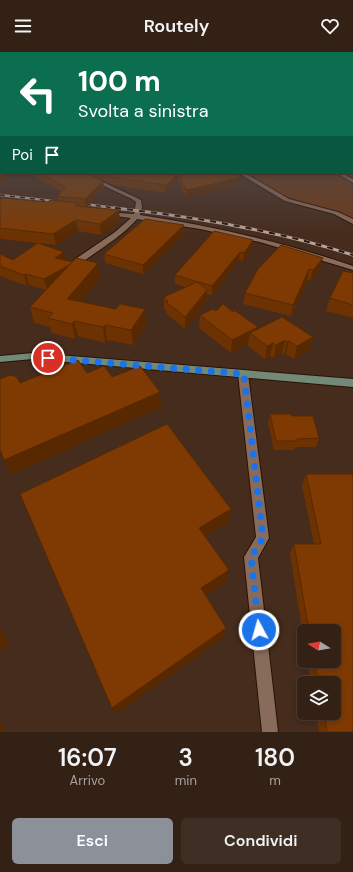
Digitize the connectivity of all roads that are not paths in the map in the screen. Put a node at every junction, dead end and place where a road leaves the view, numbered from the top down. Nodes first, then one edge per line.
1 (81, 174) edge
2 (243, 174) edge
3 (340, 174) edge
4 (353, 181) edge
5 (98, 212) edge
6 (136, 216) junction
7 (353, 222) edge
8 (77, 262) edge
9 (353, 268) edge
10 (0, 359) edge
11 (244, 374) junction
12 (353, 384) edge
13 (270, 732) edge

1 - 6 street
2 - 7 street
3 - 4 lane
5 - 6 street
6 - 8 street
6 - 9 street
10 - 11 street
11 - 12 street
11 - 13 street

